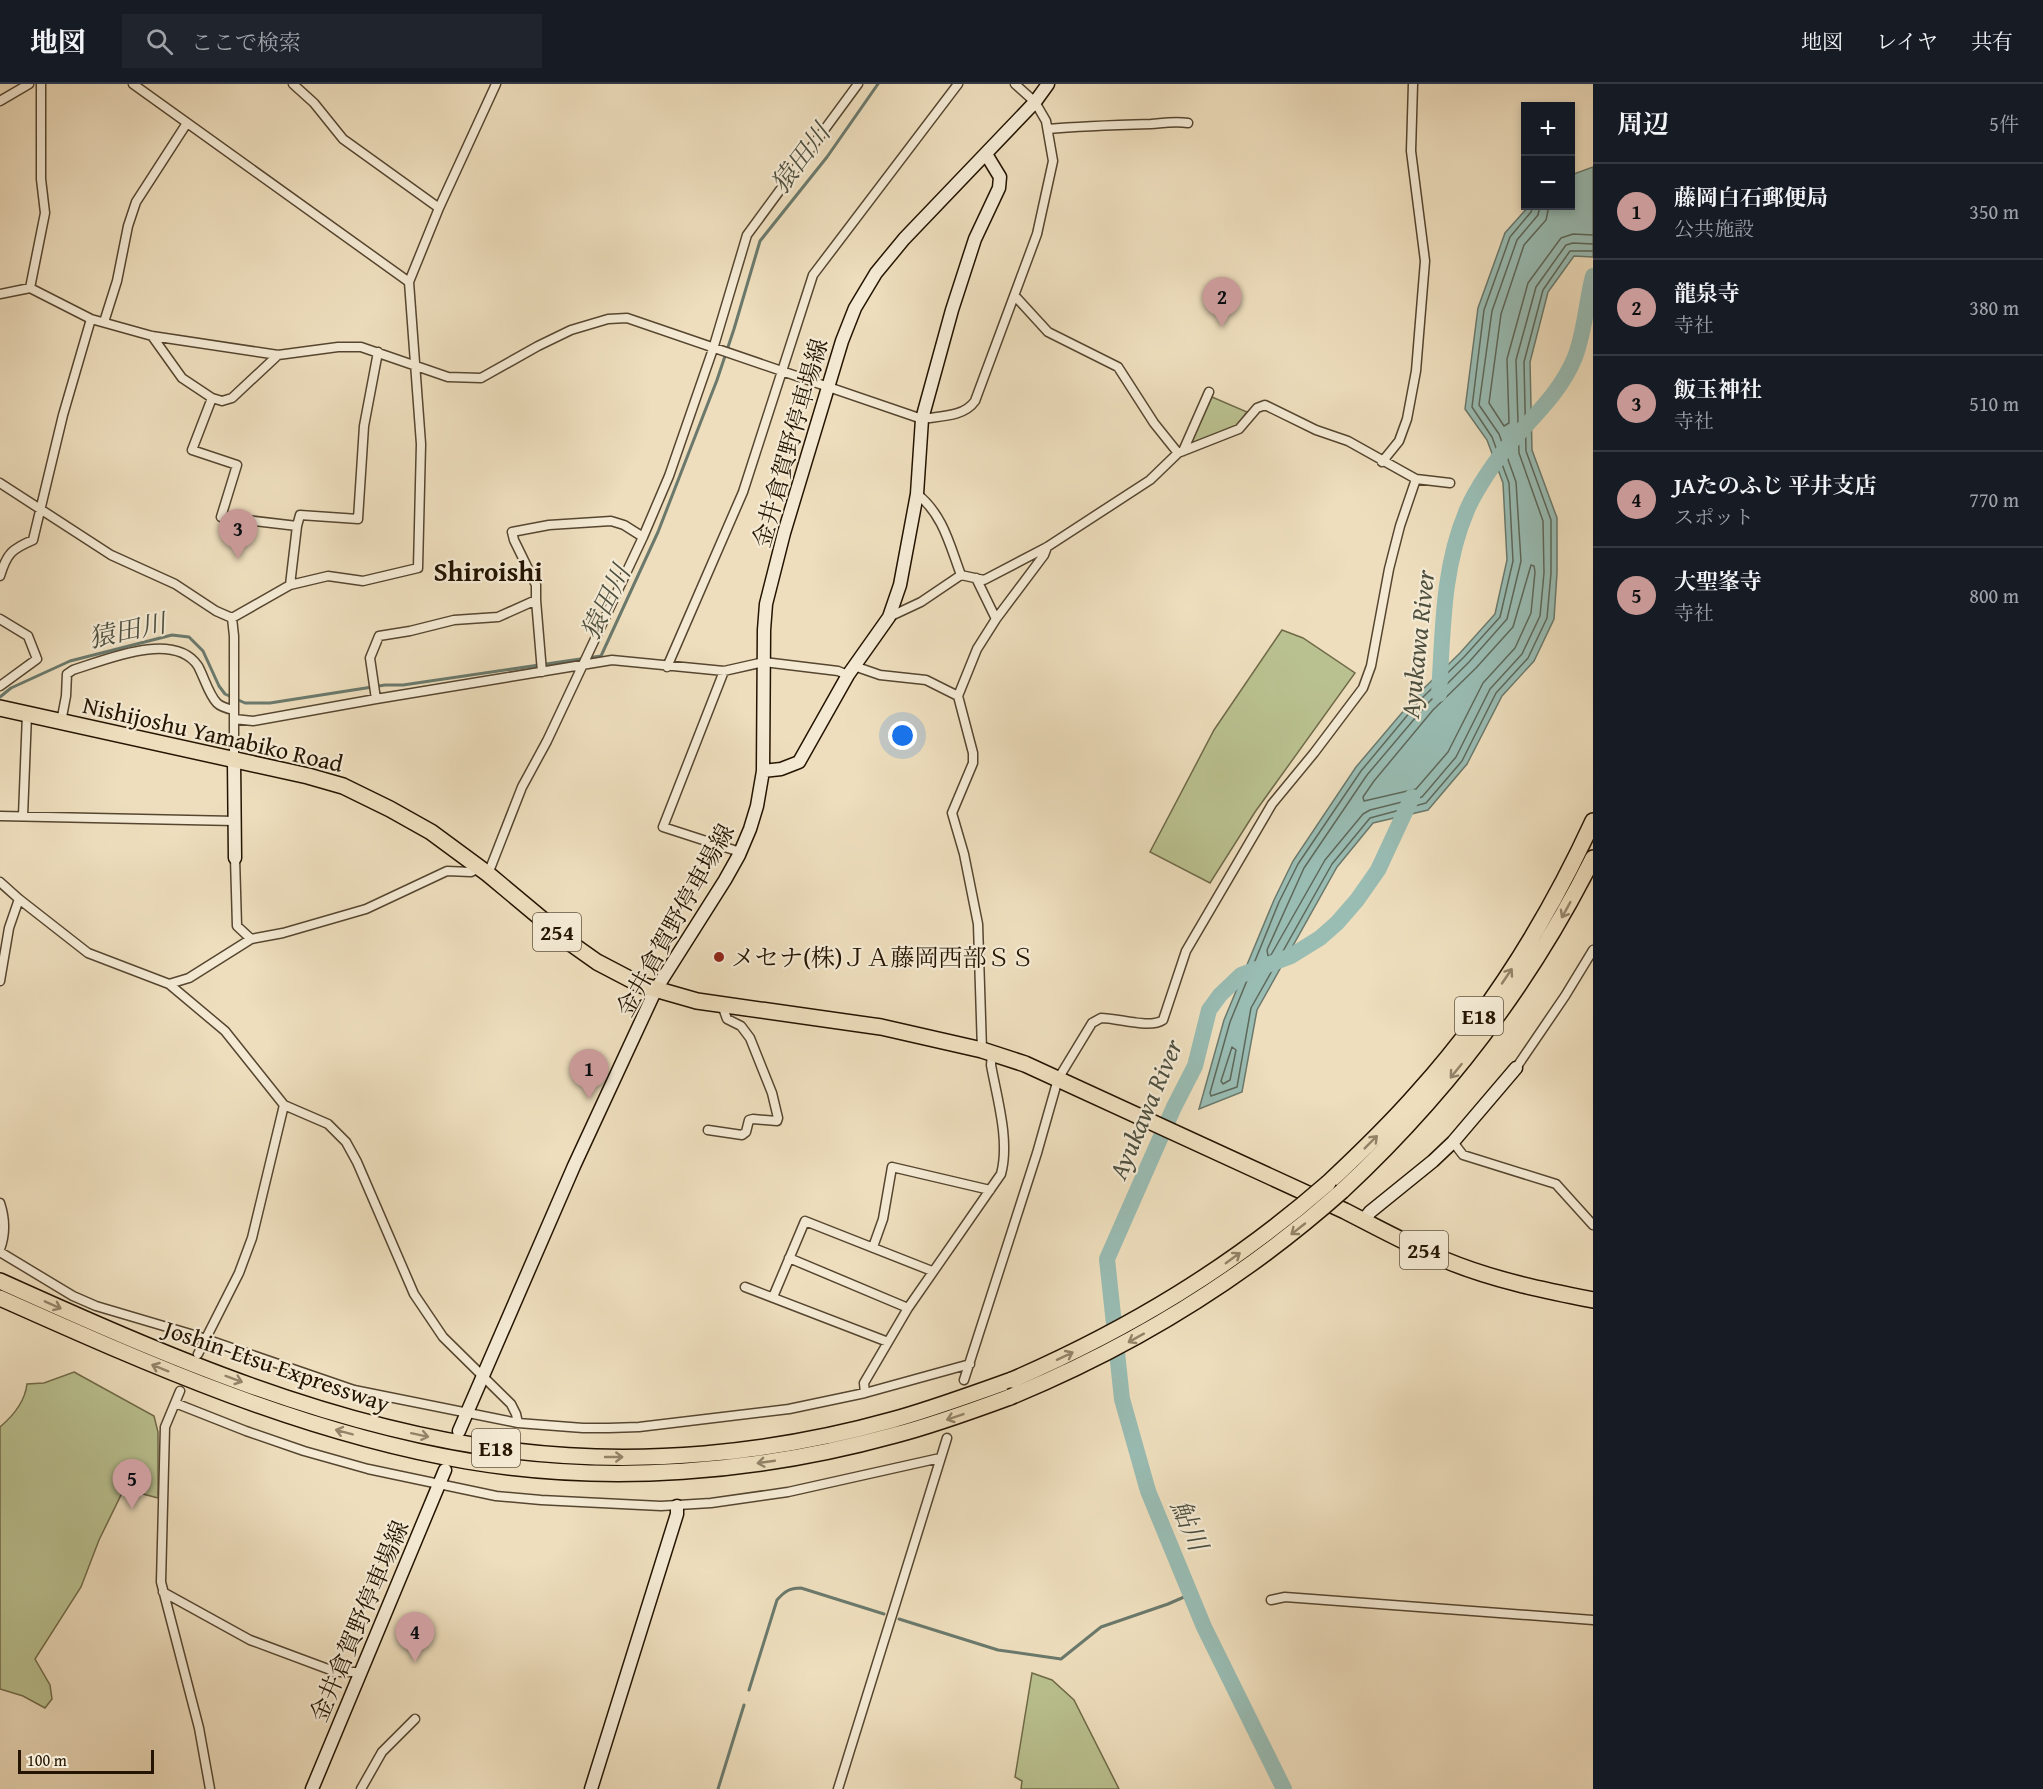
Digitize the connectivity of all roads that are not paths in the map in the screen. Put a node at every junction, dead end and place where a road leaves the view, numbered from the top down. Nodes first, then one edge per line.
1 (29, 84) edge
2 (41, 84) edge
3 (133, 84) edge
4 (293, 84) edge
5 (858, 84) edge
6 (958, 84) edge
7 (1015, 84) edge
8 (1048, 84) edge
9 (1413, 84) edge
10 (494, 86) edge
11 (13, 88) edge
12 (0, 100) edge
13 (1035, 102) junction
14 (187, 123) junction
15 (1188, 123) dead end
16 (1048, 129) junction
17 (986, 154) junction
18 (439, 208) junction
19 (409, 282) junction
20 (30, 288) junction
21 (0, 294) edge
22 (1015, 296) junction
23 (91, 319) junction
24 (104, 322) junction
25 (152, 336) junction
26 (713, 349) junction
27 (378, 352) junction
28 (278, 355) junction
29 (416, 366) junction
30 (782, 372) junction
31 (827, 387) junction
32 (1209, 392) dead end
33 (212, 399) junction
34 (922, 419) junction
35 (1180, 452) junction
36 (1382, 462) junction
37 (1416, 479) junction
38 (0, 483) edge
39 (1450, 483) dead end
40 (918, 494) junction
41 (40, 511) junction
42 (297, 526) junction
43 (643, 537) junction
44 (1047, 547) junction
45 (961, 575) junction
46 (0, 576) edge
47 (976, 578) junction
48 (291, 585) junction
49 (536, 600) junction
50 (889, 617) junction
51 (232, 618) junction
52 (0, 619) edge
53 (996, 619) junction
54 (764, 662) junction
55 (583, 664) junction
56 (667, 666) junction
57 (542, 670) junction
58 (851, 670) junction
59 (724, 671) junction
60 (0, 686) edge
61 (958, 696) junction
62 (376, 697) junction
63 (0, 708) edge
64 (27, 714) junction
65 (234, 715) junction
66 (61, 722) junction
67 (234, 760) junction
68 (763, 771) junction
69 (0, 816) edge
70 (23, 816) junction
71 (235, 821) junction
72 (1593, 821) edge
73 (740, 852) junction
74 (235, 858) joint
75 (1593, 858) edge
76 (484, 871) junction
77 (0, 882) edge
78 (19, 899) junction
79 (251, 939) junction
80 (1593, 950) edge
81 (0, 981) edge
82 (169, 984) junction
83 (656, 989) junction
84 (722, 1005) junction
85 (987, 1052) junction
86 (1516, 1068) joint
87 (1058, 1078) junction
88 (284, 1105) junction
89 (708, 1130) dead end
90 (1453, 1142) junction
91 (990, 1190) junction
92 (0, 1203) edge
93 (1364, 1221) junction
94 (1593, 1225) edge
95 (873, 1247) junction
96 (0, 1250) edge
97 (789, 1258) junction
98 (932, 1271) junction
99 (0, 1281) edge
100 (746, 1287) dead end
101 (773, 1297) junction
102 (0, 1298) edge
103 (1593, 1300) edge
104 (908, 1308) junction
105 (206, 1339) junction
106 (888, 1342) junction
107 (198, 1354) dead end
108 (970, 1364) junction
109 (484, 1376) junction
110 (964, 1380) dead end
111 (180, 1391) dead end
112 (865, 1393) junction
113 (175, 1403) junction
114 (468, 1413) junction
115 (518, 1423) junction
116 (459, 1431) dead end
117 (947, 1438) dead end
118 (940, 1458) junction
119 (445, 1470) dead end
120 (439, 1485) junction
121 (677, 1506) junction
122 (163, 1592) junction
123 (1271, 1600) dead end
124 (1593, 1620) edge
125 (361, 1671) junction
126 (415, 1719) dead end
127 (210, 1789) edge
128 (312, 1789) edge
129 (361, 1789) edge
130 (591, 1789) edge
131 (838, 1789) edge

1 - 11 street
2 - 20 street
3 - 14 street
4 - 18 street
5 - 26 street
6 - 30 street
7 - 13 street
8 - 13 main road, 金井倉賀野停車場線
9 - 36 street
10 - 18 street
11 - 12 street
13 - 16 street
13 - 17 main road, 金井倉賀野停車場線
14 - 19 street
14 - 24 street
15 - 16 street
16 - 22 street
17 - 31 main road, 金井倉賀野停車場線
17 - 34 main road
18 - 19 street
19 - 29 street
20 - 21 street
20 - 23 street
22 - 34 street
22 - 35 street
23 - 24 street
23 - 41 street
24 - 25 street
25 - 28 street
25 - 33 street
26 - 29 street
26 - 30 street
26 - 43 street
27 - 28 street
27 - 29 street
27 - 42 street
28 - 33 street
29 - 48 street
30 - 31 street
30 - 56 street
31 - 34 street
31 - 54 main road, 金井倉賀野停車場線
32 - 35 street
33 - 42 street
34 - 40 main road
35 - 36 street
35 - 44 street
36 - 37 street
37 - 39 street
37 - 87 street
38 - 41 street
40 - 45 street
40 - 50 main road
41 - 46 street
41 - 51 street
42 - 48 street
43 - 49 street
43 - 55 street
44 - 47 street
44 - 53 street
45 - 47 street
45 - 50 street
47 - 53 street
48 - 51 street
49 - 57 street
49 - 62 street
50 - 58 main road
51 - 65 street
52 - 60 street
53 - 61 street
54 - 58 street
54 - 59 street
54 - 68 main road, 金井倉賀野停車場線
55 - 56 street
55 - 57 street
55 - 76 street
56 - 59 street
57 - 62 street
58 - 61 street
58 - 68 main road
59 - 73 street
61 - 85 street
62 - 65 street
63 - 64 highway, Nishijoshu Yamabiko Road / 254
64 - 66 highway, Nishijoshu Yamabiko Road / 254
64 - 70 street
65 - 66 street
65 - 67 street
66 - 67 highway, Nishijoshu Yamabiko Road / 254
67 - 71 main road
67 - 76 highway, Nishijoshu Yamabiko Road / 254
68 - 73 main road, 金井倉賀野停車場線
69 - 70 street
70 - 71 street
71 - 74 main road
99 -> 72 highway, Joshin-Etsu Expressway / E18, bridge
73 - 83 main road, 金井倉賀野停車場線
74 - 79 street
75 -> 102 highway, Joshin-Etsu Expressway / E18, bridge
76 - 79 street
76 - 83 highway, Nishijoshu Yamabiko Road / 254
77 - 78 street
78 - 81 street
78 - 82 street
79 - 82 street
80 - 86 street
82 - 88 street
83 - 84 highway, Nishijoshu Yamabiko Road / 254
83 - 109 main road, 金井倉賀野停車場線
84 - 85 highway, Nishijoshu Yamabiko Road / 254
84 - 89 street
85 - 87 highway, Nishijoshu Yamabiko Road / 254
85 - 91 street
86 - 90 main road
87 - 93 highway, Nishijoshu Yamabiko Road / 254
87 - 108 street
88 - 105 street
88 - 109 street
90 - 93 main road
90 - 94 street
91 - 95 street
91 - 98 street
92 - 96 street
93 - 103 highway, Nishijoshu Yamabiko Road / 254
95 - 97 street
95 - 98 street
96 - 105 street
97 - 101 street
97 - 104 street
98 - 104 street
100 - 101 street
101 - 106 street
104 - 106 street
105 - 107 street
105 - 114 street
106 - 112 street
108 - 110 street
108 - 112 street
109 - 114 main road, 金井倉賀野停車場線
109 - 115 street
111 - 113 street
112 - 115 street
113 - 120 street
113 - 122 street
114 - 115 street
114 - 116 main road, 金井倉賀野停車場線
117 - 118 street
118 - 121 street
118 - 131 street
119 - 120 main road, 金井倉賀野停車場線
120 - 121 street
120 - 125 main road, 金井倉賀野停車場線
121 - 130 main road
122 - 125 street
122 - 127 street
123 - 124 street
125 - 128 main road, 金井倉賀野停車場線
126 - 129 street

